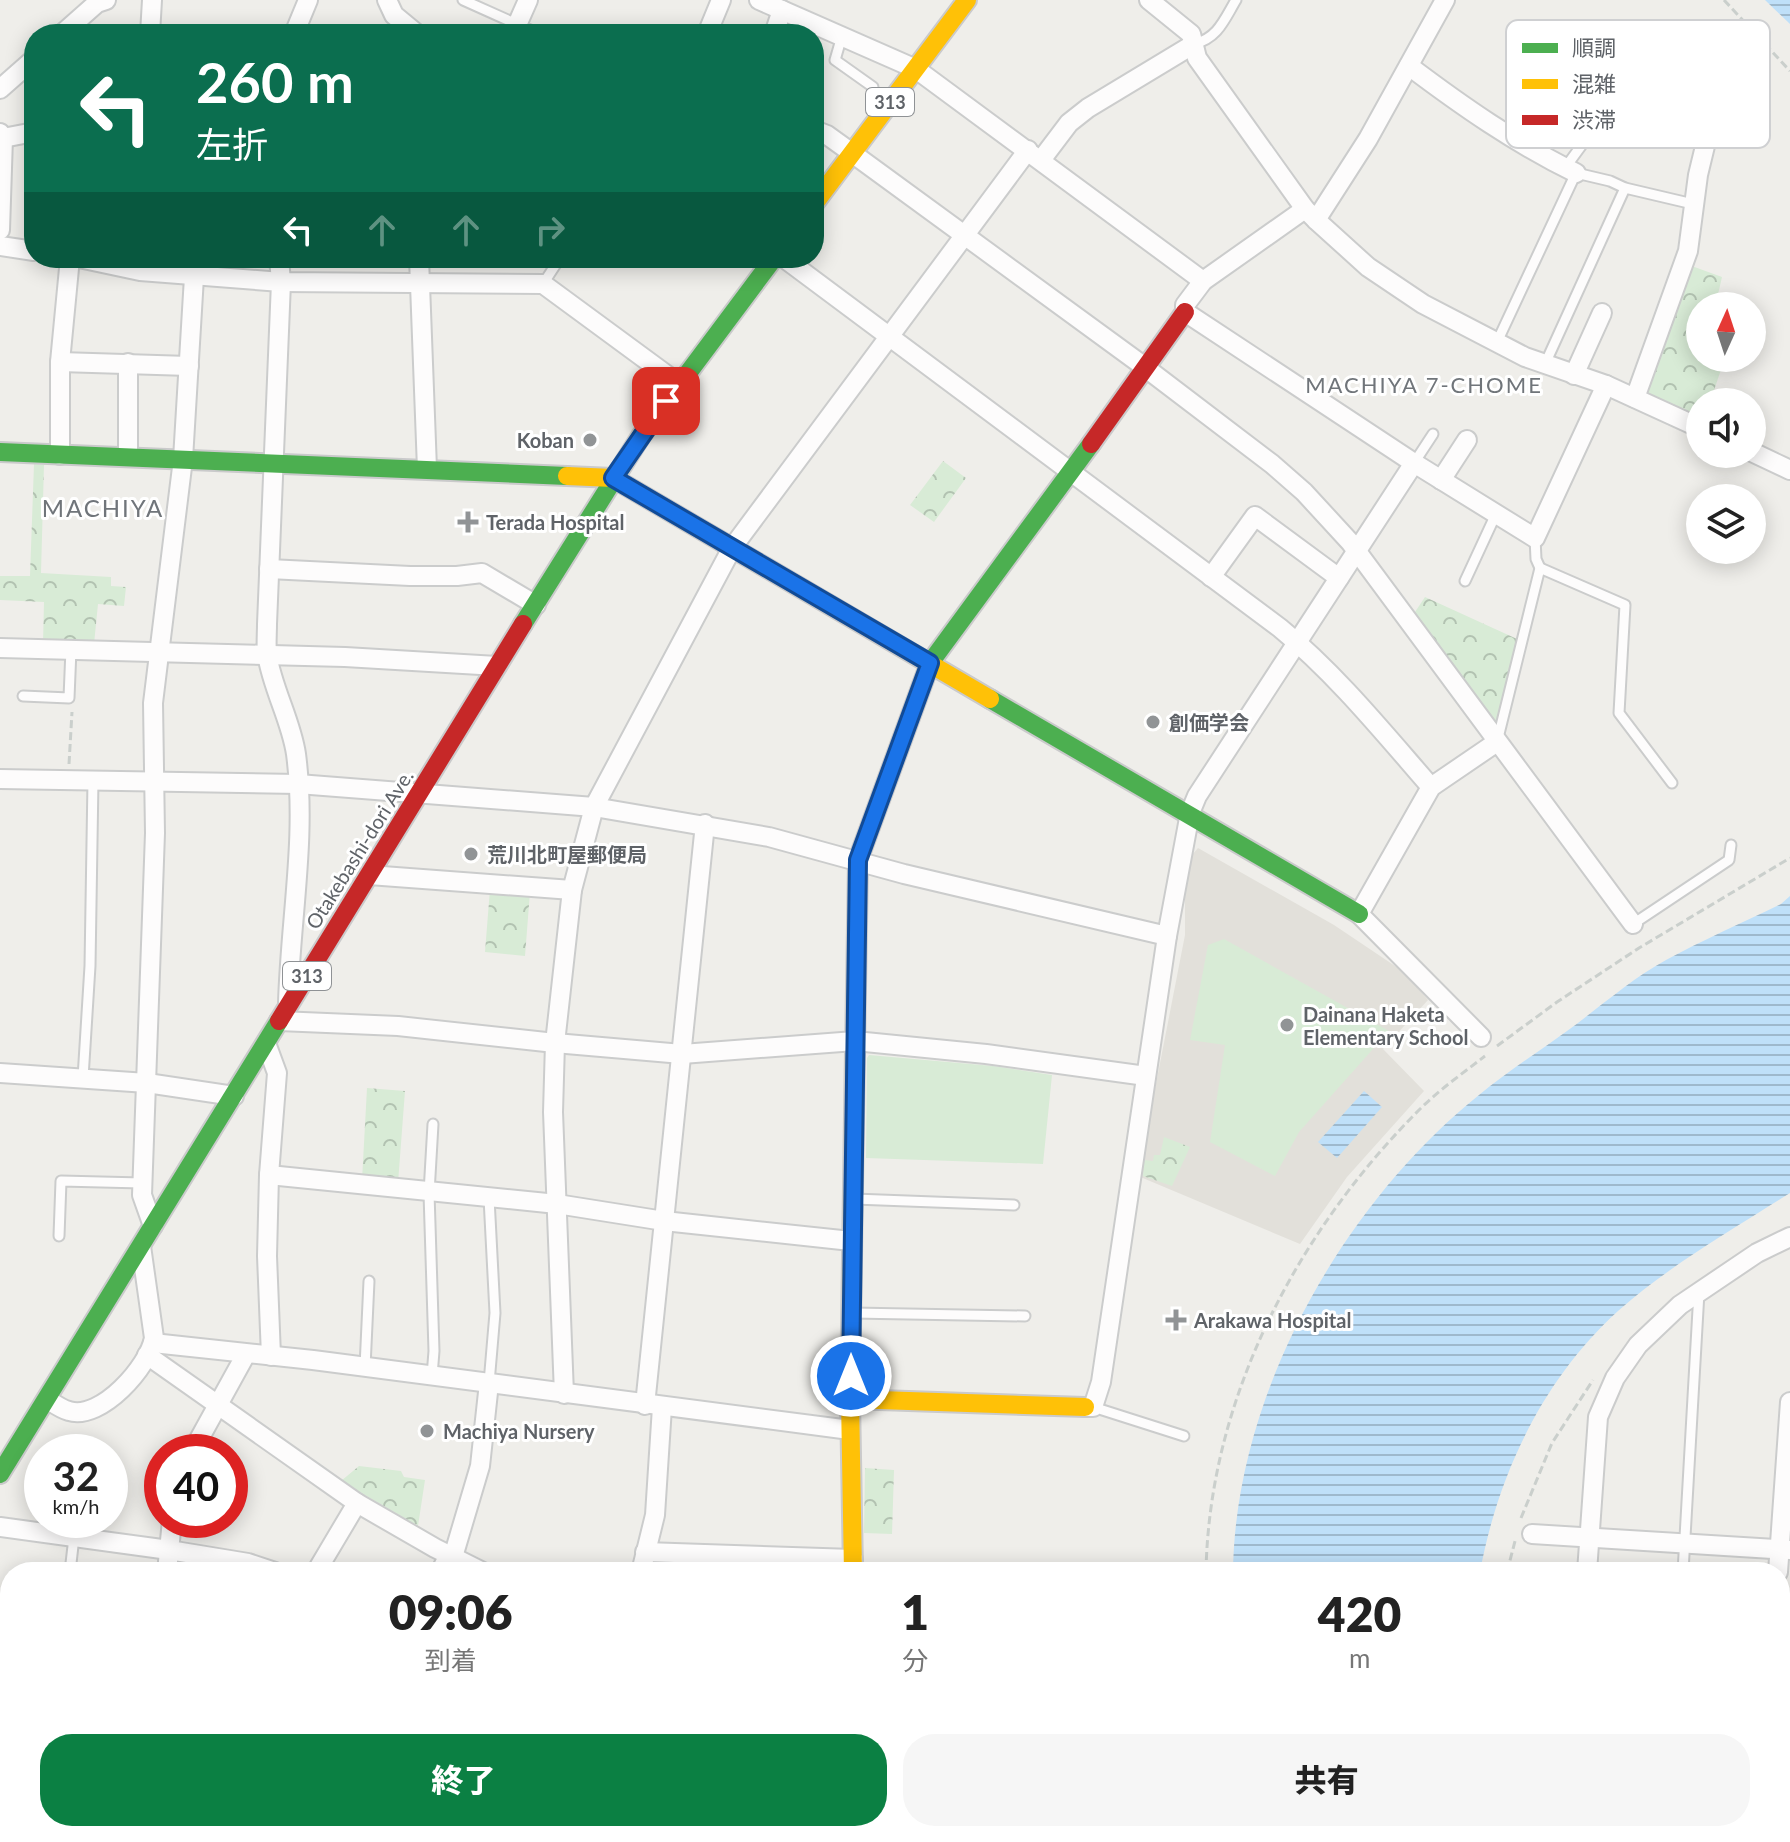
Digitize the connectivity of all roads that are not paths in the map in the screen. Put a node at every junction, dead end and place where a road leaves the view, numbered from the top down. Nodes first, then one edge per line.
1 (106, 0) edge
2 (152, 0) edge
3 (308, 0) edge
4 (387, 0) edge
5 (463, 0) edge
6 (528, 0) edge
7 (721, 0) edge
8 (759, 0) edge
9 (967, 0) edge
10 (1149, 0) edge
11 (1236, 0) edge
12 (1445, 0) edge
13 (782, 10) junction
14 (73, 24) edge
15 (151, 24) edge
16 (298, 24) edge
17 (405, 24) edge
18 (506, 24) edge
19 (517, 24) edge
20 (711, 24) edge
21 (777, 24) edge
22 (814, 24) edge
23 (824, 28) edge
24 (842, 36) junction
25 (1194, 44) junction
26 (1409, 66) junction
27 (24, 68) edge
28 (916, 69) junction
29 (873, 87) dead end
30 (0, 89) edge
31 (24, 133) edge
32 (824, 134) edge
33 (2, 135) edge
34 (1506, 135) edge
35 (1527, 148) edge
36 (1584, 148) edge
37 (1705, 148) edge
38 (852, 153) junction
39 (1035, 155) junction
40 (1570, 170) junction
41 (1625, 188) junction
42 (824, 191) edge
43 (1693, 204) junction
44 (1310, 214) junction
45 (0, 230) edge
46 (965, 234) junction
47 (0, 246) edge
48 (24, 250) edge
49 (69, 268) edge
50 (157, 268) edge
51 (280, 268) edge
52 (419, 268) edge
53 (553, 268) edge
54 (766, 268) edge
55 (797, 268) edge
56 (194, 277) junction
57 (1203, 281) junction
58 (281, 282) junction
59 (420, 284) junction
60 (543, 284) junction
61 (1185, 312) junction
62 (1602, 313) dead end
63 (888, 336) junction
64 (1497, 342) junction
65 (60, 362) junction
66 (128, 363) junction
67 (1545, 364) junction
68 (189, 366) junction
69 (1146, 368) junction
70 (1574, 375) junction
71 (679, 384) junction
72 (1606, 385) junction
73 (1635, 398) junction
74 (1686, 422) edge
75 (1433, 434) dead end
76 (1467, 440) dead end
77 (0, 452) edge
78 (60, 455) junction
79 (128, 457) junction
80 (183, 459) junction
81 (1766, 459) edge
82 (1414, 463) junction
83 (273, 464) junction
84 (427, 469) junction
85 (1790, 470) edge
86 (1071, 473) junction
87 (613, 478) junction
88 (1441, 480) junction
89 (1496, 514) junction
90 (1535, 538) junction
91 (732, 548) junction
92 (1356, 552) junction
93 (1540, 568) junction
94 (269, 569) junction
95 (1211, 577) junction
96 (1339, 578) junction
97 (1465, 581) dead end
98 (536, 605) junction
99 (1296, 642) junction
100 (0, 648) edge
101 (71, 649) junction
102 (159, 651) junction
103 (267, 655) junction
104 (930, 663) junction
105 (497, 666) junction
106 (23, 696) dead end
107 (1497, 742) junction
108 (0, 779) edge
109 (93, 780) junction
110 (154, 782) junction
111 (1672, 783) dead end
112 (298, 784) junction
113 (1431, 787) junction
114 (418, 794) junction
115 (594, 807) junction
116 (1190, 813) junction
117 (705, 824) junction
118 (1731, 845) dead end
119 (858, 860) junction
120 (369, 875) junction
121 (572, 890) junction
122 (1359, 914) junction
123 (1633, 924) joint
124 (1167, 936) junction
125 (284, 1014) junction
126 (1481, 1037) dead end
127 (855, 1041) junction
128 (266, 1043) junction
129 (555, 1043) junction
130 (682, 1054) junction
131 (0, 1073) edge
132 (1146, 1076) junction
133 (83, 1078) junction
134 (147, 1083) junction
135 (234, 1096) junction
136 (433, 1124) dead end
137 (269, 1175) junction
138 (142, 1183) junction
139 (429, 1193) junction
140 (489, 1198) junction
141 (852, 1199) junction
142 (557, 1204) junction
143 (1014, 1205) dead end
144 (664, 1221) junction
145 (153, 1226) junction
146 (59, 1236) dead end
147 (1790, 1237) edge
148 (851, 1241) junction
149 (141, 1246) junction
150 (369, 1281) dead end
151 (1699, 1291) junction
152 (851, 1313) junction
153 (1025, 1316) dead end
154 (150, 1349) junction
155 (246, 1354) junction
156 (271, 1356) junction
157 (365, 1367) junction
158 (432, 1376) junction
159 (489, 1383) junction
160 (564, 1394) junction
161 (47, 1399) junction
162 (850, 1399) junction
163 (1790, 1402) edge
164 (217, 1405) junction
165 (654, 1406) junction
166 (1089, 1407) junction
167 (850, 1430) junction
168 (202, 1434) edge
169 (1184, 1436) dead end
170 (0, 1474) edge
171 (357, 1503) junction
172 (0, 1527) edge
173 (24, 1530) edge
174 (1532, 1534) dead end
175 (1589, 1537) junction
176 (74, 1538) edge
177 (81, 1538) edge
178 (170, 1538) edge
179 (1685, 1543) junction
180 (169, 1550) junction
181 (1785, 1550) edge
182 (645, 1552) junction
183 (449, 1555) junction
184 (71, 1562) edge
185 (168, 1562) edge
186 (220, 1562) edge
187 (322, 1562) edge
188 (443, 1562) edge
189 (463, 1562) edge
190 (643, 1562) edge
191 (805, 1562) edge
192 (853, 1562) edge
193 (1588, 1562) edge
194 (1684, 1562) edge

1 - 14 street
2 - 15 street
3 - 16 street
4 - 17 street
5 - 18 lane
6 - 19 street
7 - 20 street
8 - 13 street
9 - 28 street, 313
10 - 25 street
11 - 25 lane
12 - 26 street
13 - 21 street
13 - 22 street
23 - 24 street
24 - 28 street
24 - 29 lane
25 - 39 street
25 - 44 street
26 - 34 street
26 - 44 street
27 - 30 street
28 - 38 street, 313
28 - 39 street
31 - 33 street
32 - 38 street
33 - 45 street
35 - 40 street
36 - 40 lane
37 - 43 street
38 - 42 street, 313
38 - 46 street
39 - 46 street
39 - 57 street
40 - 41 lane
40 - 64 lane
41 - 43 lane
41 - 67 lane
43 - 73 street
44 - 57 street
44 - 64 street
46 - 63 street
46 - 69 street
47 - 48 street
49 - 65 street
50 - 56 street
51 - 58 street
52 - 59 street
53 - 60 lane
54 - 71 street, Otakebashi-dori Ave. / 313
55 - 63 street
56 - 58 street
56 - 68 street
57 - 61 street
58 - 59 street
58 - 83 street
59 - 60 street
59 - 84 street
60 - 71 street
61 - 69 street
61 - 82 street
62 - 70 street
63 - 86 street
63 - 91 street
64 - 67 street
65 - 66 street
65 - 78 street
66 - 68 street
66 - 79 street
67 - 70 street
68 - 80 street
69 - 86 street
69 - 92 street
70 - 72 street
71 - 87 street, Otakebashi-dori Ave. / 313
72 - 73 street
72 - 90 street
73 - 74 street
75 - 82 lane
76 - 88 street
77 - 78 street
78 - 79 street
79 - 80 street
80 - 83 street
80 - 102 street
81 - 85 street
82 - 88 street
82 - 92 street
83 - 84 street
83 - 94 street
84 - 87 street
86 - 95 street
86 - 104 street
87 - 91 street
87 - 98 street, Otakebashi-dori Ave. / 313
88 - 89 street
89 - 90 street
89 - 97 lane
90 - 93 lane
91 - 104 street
91 - 115 street
92 - 96 street
92 - 107 street
93 - 107 lane
93 - 111 lane
94 - 98 street
94 - 103 street
95 - 96 street
95 - 99 street
96 - 99 street
98 - 105 street, Otakebashi-dori Ave. / 313
99 - 113 street
99 - 116 street
100 - 101 street
101 - 102 street
101 - 106 lane
102 - 103 street
102 - 110 street
103 - 105 street
103 - 112 street
104 - 116 street
104 - 119 street
105 - 114 street, Otakebashi-dori Ave. / 313
107 - 113 street
107 - 123 street
108 - 109 street
109 - 110 street
109 - 133 lane
110 - 112 street
110 - 134 street
112 - 114 street
112 - 125 street
113 - 122 street
114 - 115 street
114 - 120 street, Otakebashi-dori Ave. / 313
115 - 117 street
115 - 121 street
116 - 122 street
116 - 124 street
117 - 119 street
117 - 130 street
118 - 123 lane
119 - 124 street
119 - 127 street
120 - 121 street
120 - 125 street, Otakebashi-dori Ave. / 313
121 - 129 street
122 - 126 street
124 - 132 street
125 - 128 street, Otakebashi-dori Ave. / 313
125 - 129 street
127 - 130 street
127 - 132 street
127 - 141 street
128 - 135 street, Otakebashi-dori Ave. / 313
128 - 137 street
129 - 130 street
129 - 142 street
130 - 144 street
131 - 133 street
132 - 166 street
133 - 134 street
134 - 135 street
134 - 138 street
135 - 145 street, Otakebashi-dori Ave. / 313
136 - 139 lane
137 - 139 street
137 - 156 street
138 - 145 street
138 - 146 lane
139 - 140 street
139 - 158 lane
140 - 142 street
140 - 159 lane
141 - 143 lane
141 - 148 street
142 - 144 street
142 - 160 street
144 - 148 street
144 - 165 street
145 - 149 street, Otakebashi-dori Ave. / 313
147 - 151 street
148 - 152 street
149 - 154 street
149 - 161 street, Otakebashi-dori Ave. / 313
150 - 157 lane
151 - 175 street
151 - 179 lane
152 - 153 lane
152 - 162 street
154 - 155 street
154 - 161 street
154 - 164 street
155 - 156 street
155 - 164 street
156 - 157 street
157 - 158 street
158 - 159 street
159 - 160 street
159 - 183 street
160 - 165 street
161 - 170 street, Otakebashi-dori Ave. / 313
162 - 166 street
162 - 167 street
163 - 181 street
164 - 168 street
164 - 171 street
165 - 167 street
165 - 182 street
166 - 169 lane
167 - 192 street
171 - 183 street
171 - 187 street
172 - 173 street
174 - 175 street
175 - 179 street
175 - 193 street
176 - 184 lane
177 - 180 street
178 - 180 street
179 - 181 street
179 - 194 lane
180 - 185 street
180 - 186 street
182 - 190 street
182 - 191 street
183 - 188 lane
183 - 189 street

